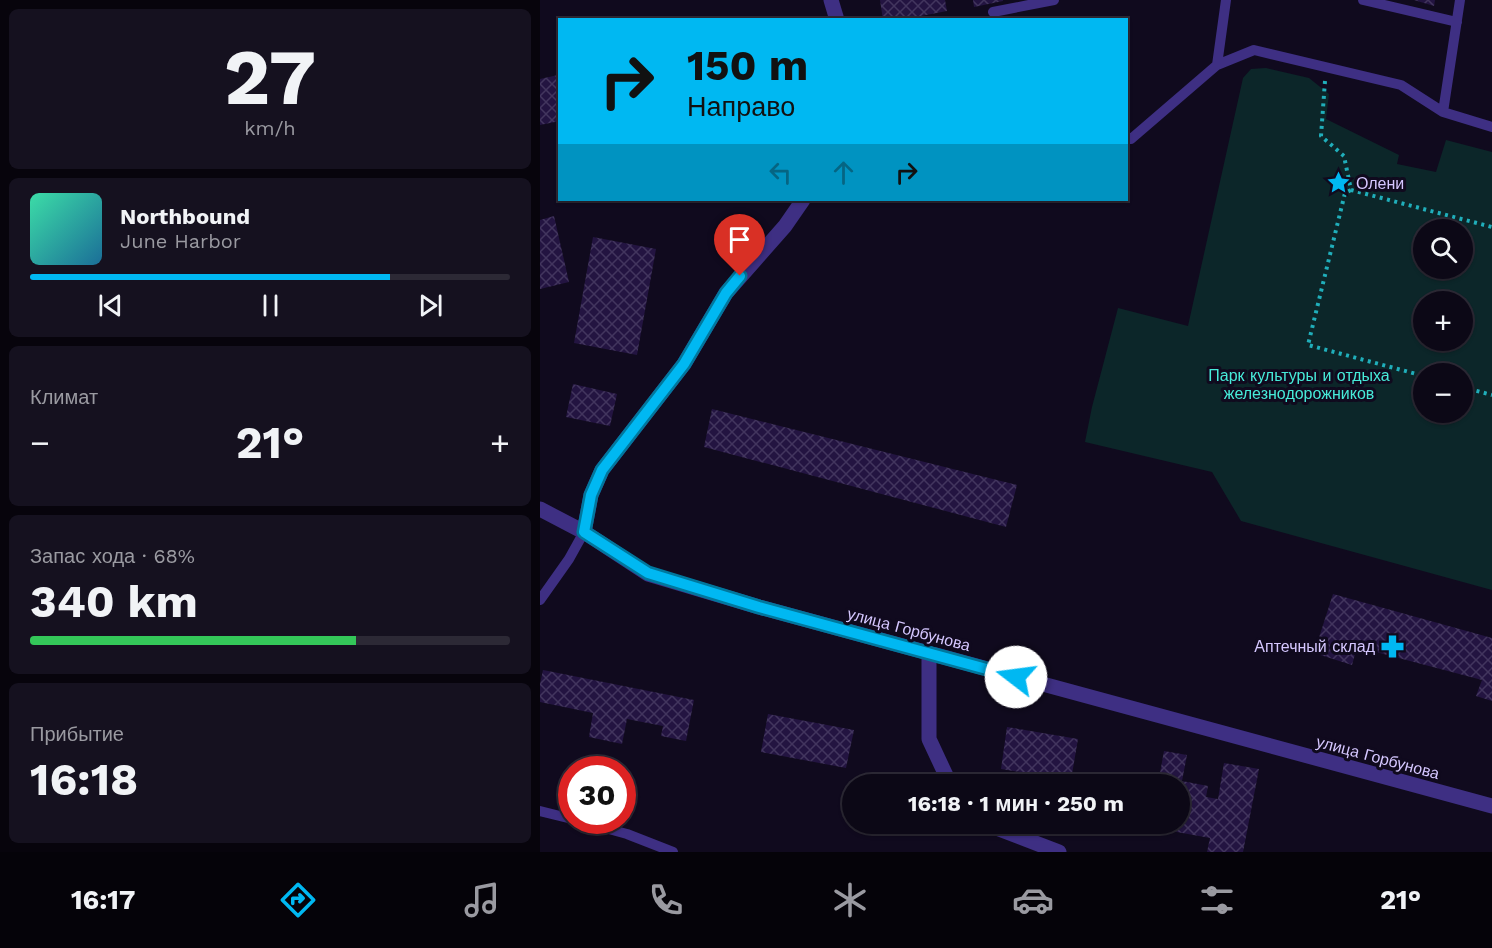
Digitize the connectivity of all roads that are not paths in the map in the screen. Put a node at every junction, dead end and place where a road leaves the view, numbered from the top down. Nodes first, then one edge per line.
1 (831, 0) edge
2 (1054, 0) edge
3 (1226, 0) edge
4 (1362, 0) edge
5 (1460, 0) edge
6 (993, 12) dead end
7 (836, 18) edge
8 (1457, 22) junction
9 (1217, 65) junction
10 (1443, 112) junction
11 (1492, 127) edge
12 (1128, 138) edge
13 (802, 201) edge
14 (540, 509) edge
15 (584, 532) junction
16 (540, 600) edge
17 (929, 653) junction
18 (945, 774) edge
19 (1492, 806) edge
20 (540, 811) edge
21 (558, 816) edge
22 (627, 834) edge
23 (1012, 834) edge
24 (673, 852) edge
25 (1059, 852) edge

1 - 7 street
2 - 6 lane
3 - 9 lane
4 - 8 lane
5 - 8 lane
8 - 10 lane
9 - 10 lane
9 - 12 lane
10 - 11 lane
13 - 15 street
14 - 15 street, улица Горбунова
15 - 16 lane
15 - 17 street, улица Горбунова
17 - 18 street
17 - 19 street, улица Горбунова
20 - 21 lane
22 - 24 lane
23 - 25 street

